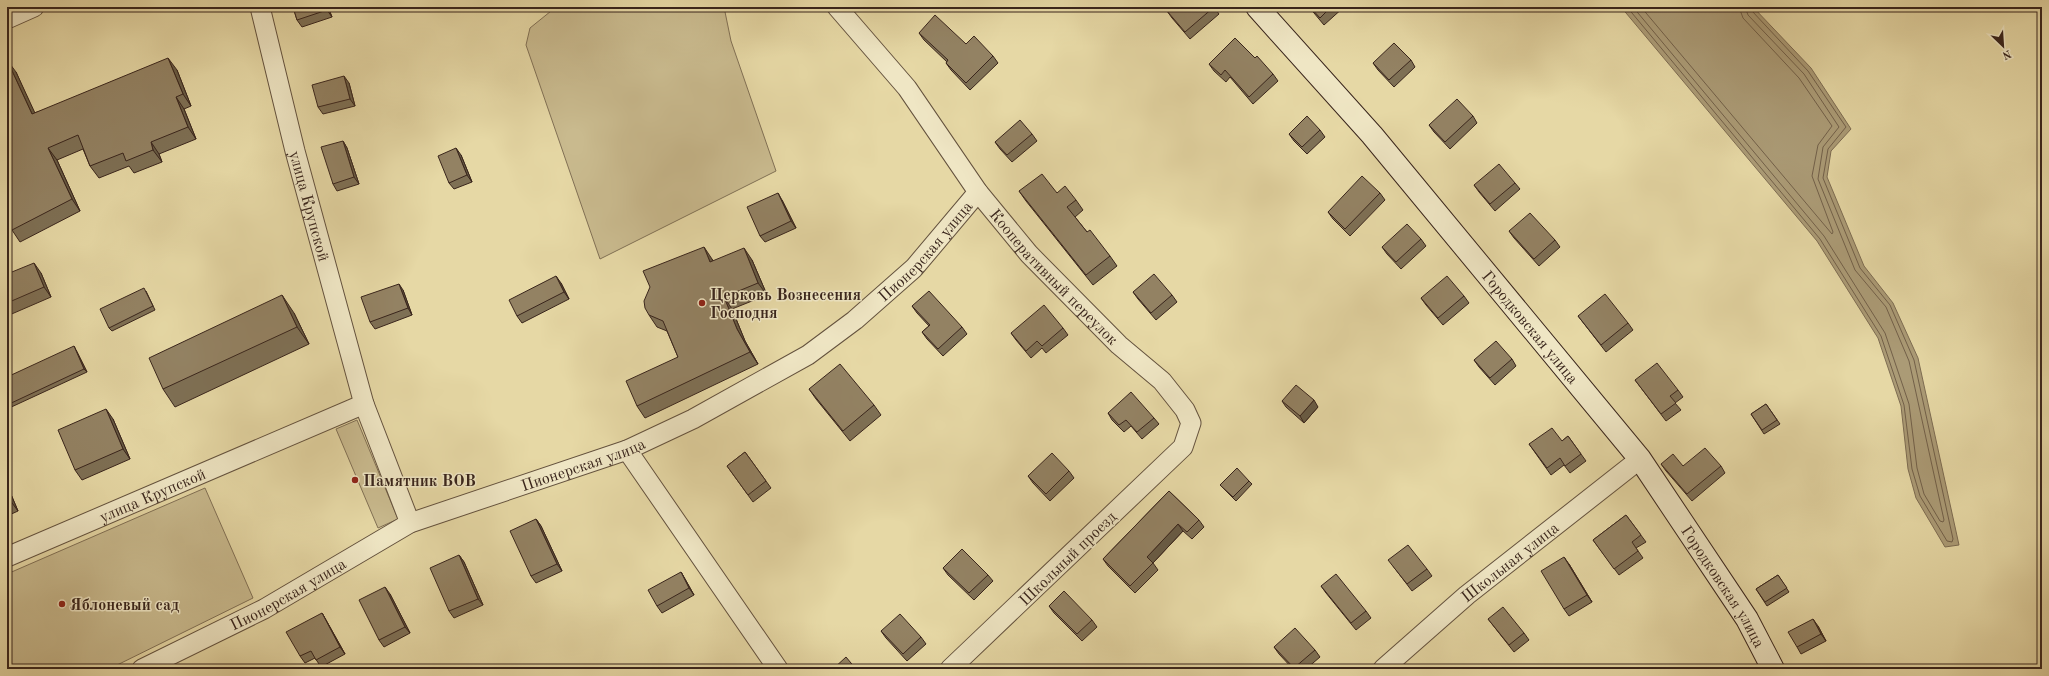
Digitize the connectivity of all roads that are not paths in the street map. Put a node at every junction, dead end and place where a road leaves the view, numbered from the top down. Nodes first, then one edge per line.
1 (34, 7) edge
2 (260, 7) edge
3 (837, 7) edge
4 (1257, 7) edge
5 (7, 19) edge
6 (978, 192) junction
7 (364, 404) junction
8 (1183, 448) joint
9 (627, 450) junction
10 (1640, 459) junction
11 (410, 523) junction
12 (7, 557) edge
13 (142, 669) edge
14 (778, 669) edge
15 (950, 669) edge
16 (1383, 669) edge
17 (1773, 669) edge

1 - 5 street
2 - 7 street, улица Крупской
3 - 6 street, Кооперативный переулок
4 - 10 main road, Городковская улица
6 - 8 street, Кооперативный переулок
6 - 9 street, Пионерская улица
7 - 11 street, улица Крупской
7 - 12 street, улица Крупской
8 - 15 street, Школьный проезд
9 - 11 street, Пионерская улица
9 - 14 street
10 - 16 street, Школьная улица
10 - 17 main road, Городковская улица
11 - 13 street, Пионерская улица

